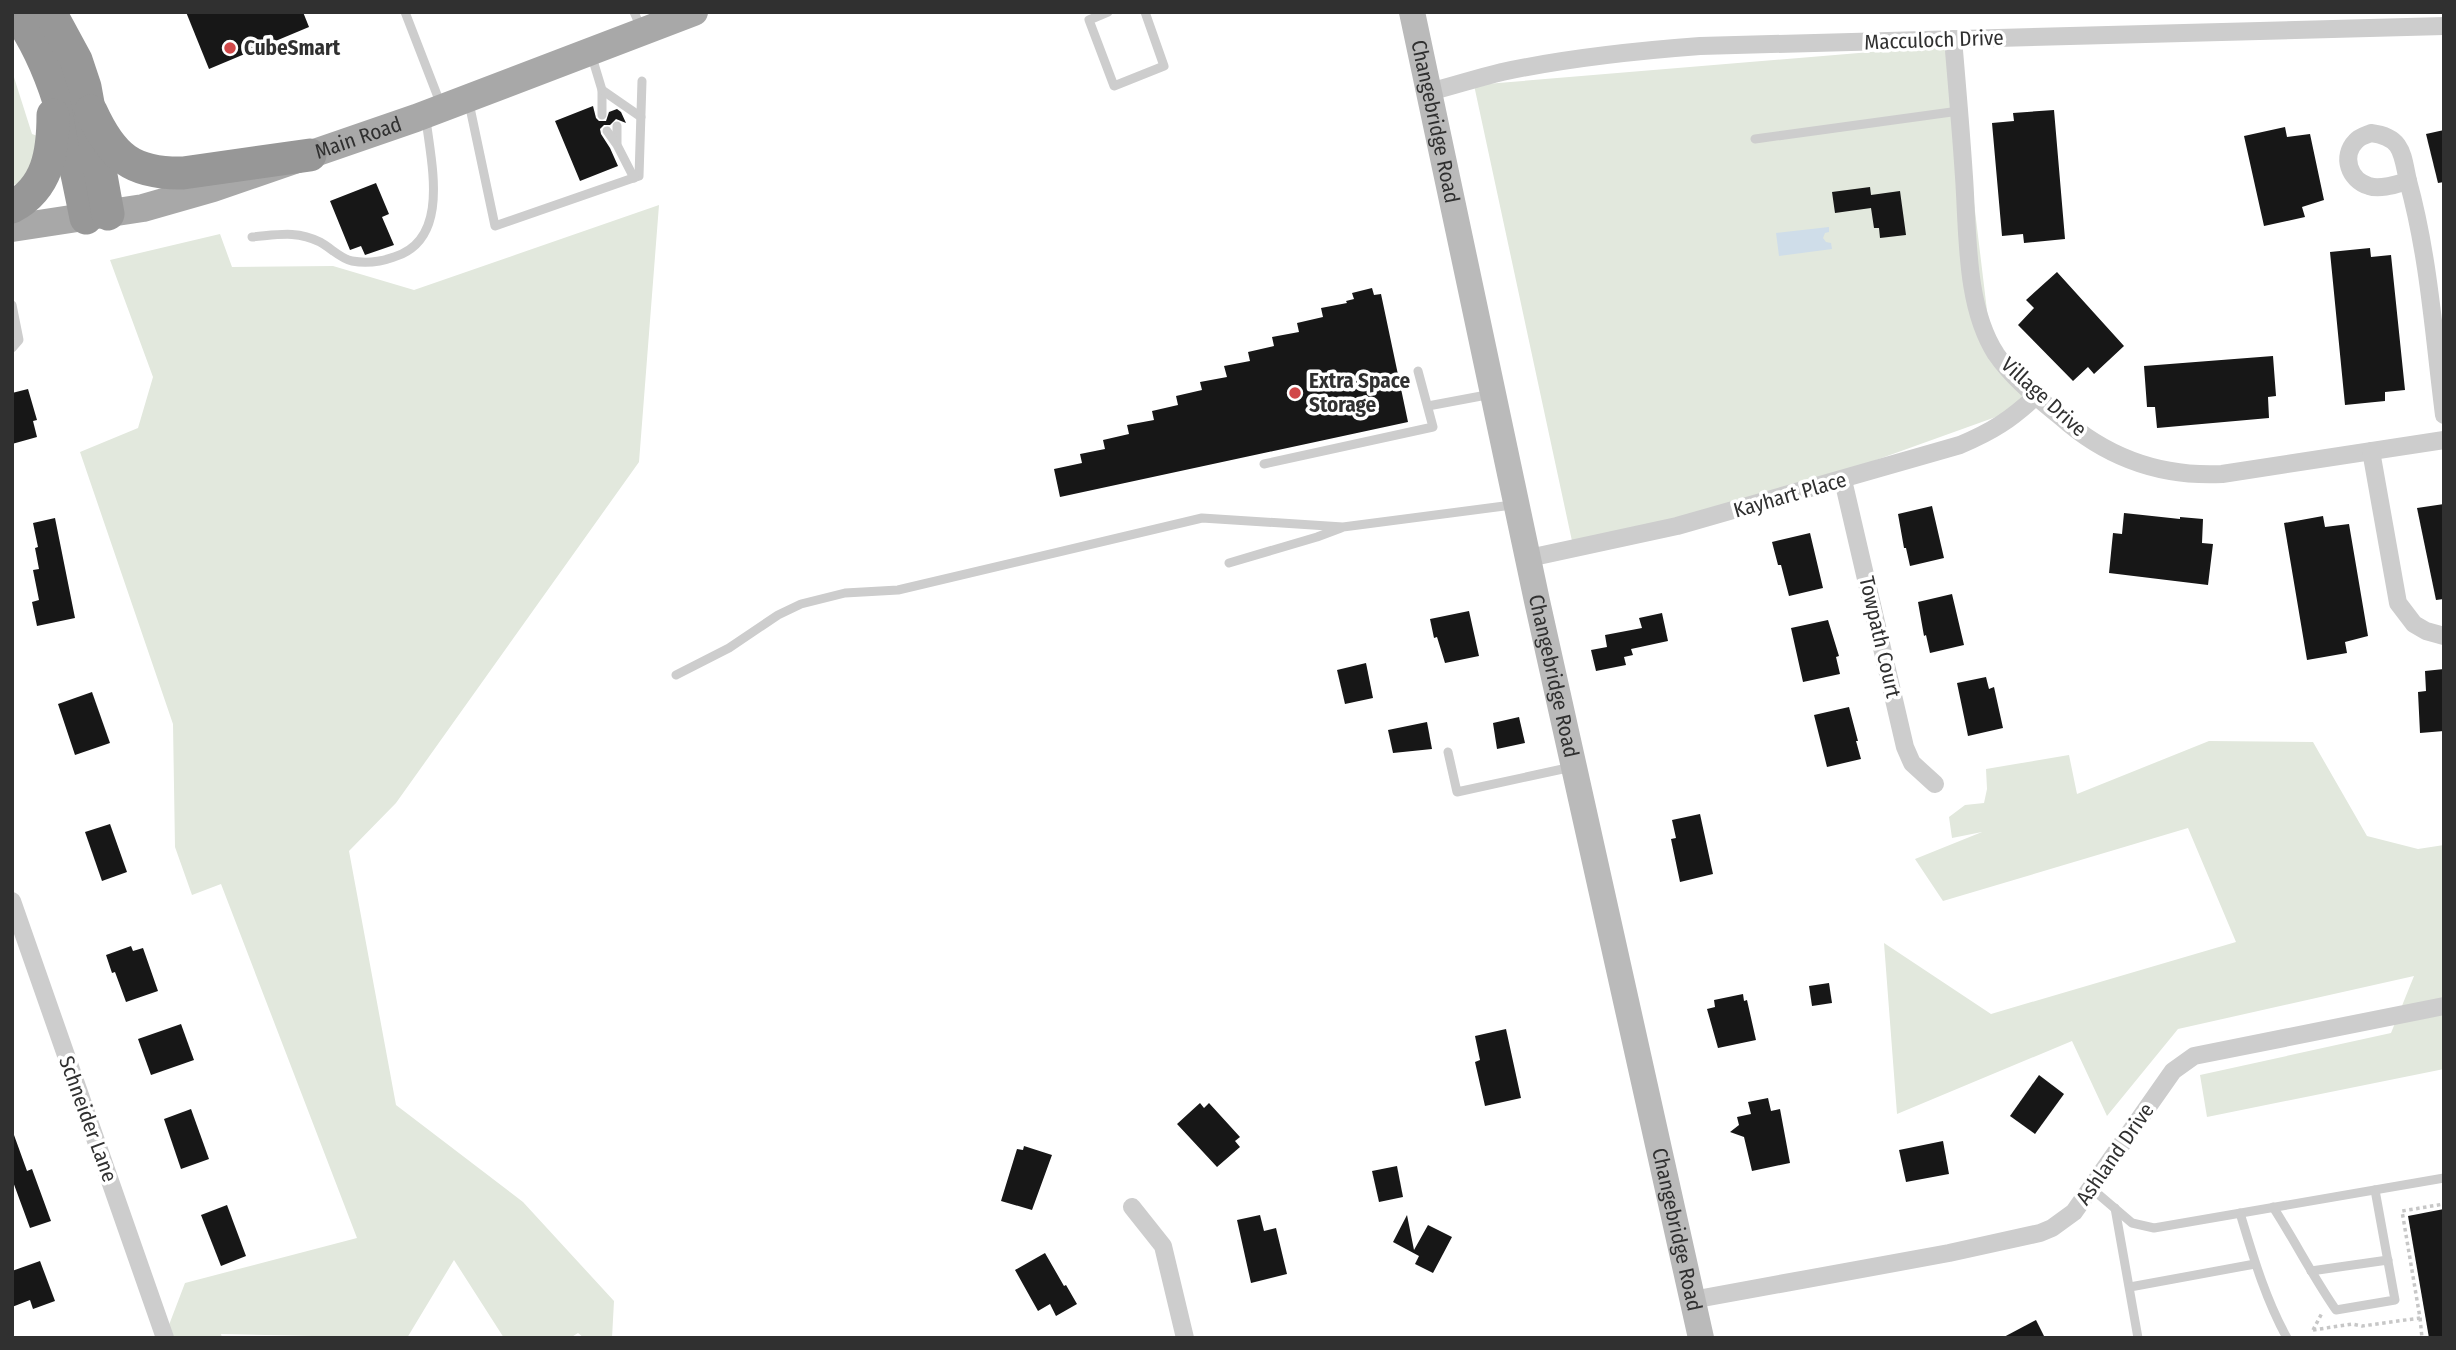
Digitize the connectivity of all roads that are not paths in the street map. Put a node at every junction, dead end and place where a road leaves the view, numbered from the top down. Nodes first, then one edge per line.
1 (16, 12) edge
2 (50, 12) edge
3 (405, 12) edge
4 (694, 12) edge
5 (1108, 12) edge
6 (1145, 12) edge
7 (1412, 12) edge
8 (639, 22) edge
9 (2444, 26) edge
10 (1953, 39) junction
11 (590, 51) junction
12 (49, 71) junction
13 (642, 81) dead end
14 (602, 90) junction
15 (1429, 92) junction
16 (445, 107) junction
17 (91, 111) junction
18 (1959, 111) junction
19 (606, 114) dead end
20 (641, 117) junction
21 (617, 127) dead end
22 (607, 131) dead end
23 (1755, 139) dead end
24 (617, 145) junction
25 (310, 155) junction
26 (634, 178) junction
27 (2408, 181) dead end
28 (12, 207) edge
29 (97, 216) junction
30 (12, 228) edge
31 (252, 237) dead end
32 (12, 305) edge
33 (12, 348) edge
34 (1418, 371) dead end
35 (1493, 394) junction
36 (2036, 396) junction
37 (1428, 406) junction
38 (2444, 415) edge
39 (2444, 440) edge
40 (2371, 451) junction
41 (1264, 464) dead end
42 (1843, 480) junction
43 (1517, 505) junction
44 (1343, 527) junction
45 (1529, 558) junction
46 (1229, 563) dead end
47 (2444, 636) edge
48 (676, 675) dead end
49 (1448, 751) dead end
50 (1574, 766) junction
51 (1935, 784) dead end
52 (12, 901) edge
53 (2444, 1006) edge
54 (2444, 1178) edge
55 (2091, 1188) junction
56 (2375, 1190) junction
57 (1132, 1207) dead end
58 (2273, 1207) junction
59 (2115, 1208) junction
60 (2240, 1213) junction
61 (2388, 1259) junction
62 (2255, 1264) junction
63 (2311, 1271) junction
64 (2130, 1287) junction
65 (1692, 1300) junction
66 (164, 1338) edge
67 (1185, 1338) edge
68 (1701, 1338) edge
69 (2138, 1338) edge
70 (2287, 1338) edge

1 - 12 highway
2 - 17 highway
3 - 16 lane
4 - 8 main road, Main Road
5 - 6 lane
7 - 15 main road, Changebridge Road
8 - 11 main road, Main Road
9 - 10 street, Macculoch Drive
10 - 15 street, Macculoch Drive
10 - 18 street, Village Drive
11 - 14 lane
11 - 16 main road, Main Road
12 - 28 highway
12 - 29 highway
13 - 20 lane
14 - 19 lane
14 - 20 lane
15 - 35 main road, Changebridge Road
16 - 25 main road, Main Road
16 - 26 lane
16 - 31 lane
17 - 25 highway
17 - 29 highway
18 - 23 lane
18 - 36 street, Village Drive
20 - 26 lane
21 - 24 lane
22 - 24 lane
24 - 26 lane
25 - 29 main road, Main Road
27 - 38 street
29 - 30 main road, Main Road
32 - 33 lane
34 - 37 lane
35 - 37 lane
35 - 43 main road, Changebridge Road
36 - 40 street, Village Drive
36 - 42 street, Kayhart Place
37 - 41 lane
39 - 40 street, Village Drive
40 - 47 street
42 - 45 street, Kayhart Place
42 - 51 street, Towpath Court
43 - 44 lane
43 - 45 main road, Changebridge Road
44 - 46 lane
44 - 48 lane
45 - 50 main road, Changebridge Road
49 - 50 lane
50 - 65 main road, Changebridge Road
52 - 66 street, Schneider Lane
53 - 55 street, Ashland Drive
54 - 56 lane
55 - 59 lane
55 - 65 street, Ashland Drive
56 - 58 lane
56 - 61 lane
57 - 67 street
58 - 60 lane
58 - 63 lane
59 - 60 lane
59 - 64 lane
60 - 62 lane
61 - 63 lane
61 - 63 lane
62 - 64 lane
62 - 70 lane
64 - 69 lane
65 - 68 main road, Changebridge Road

